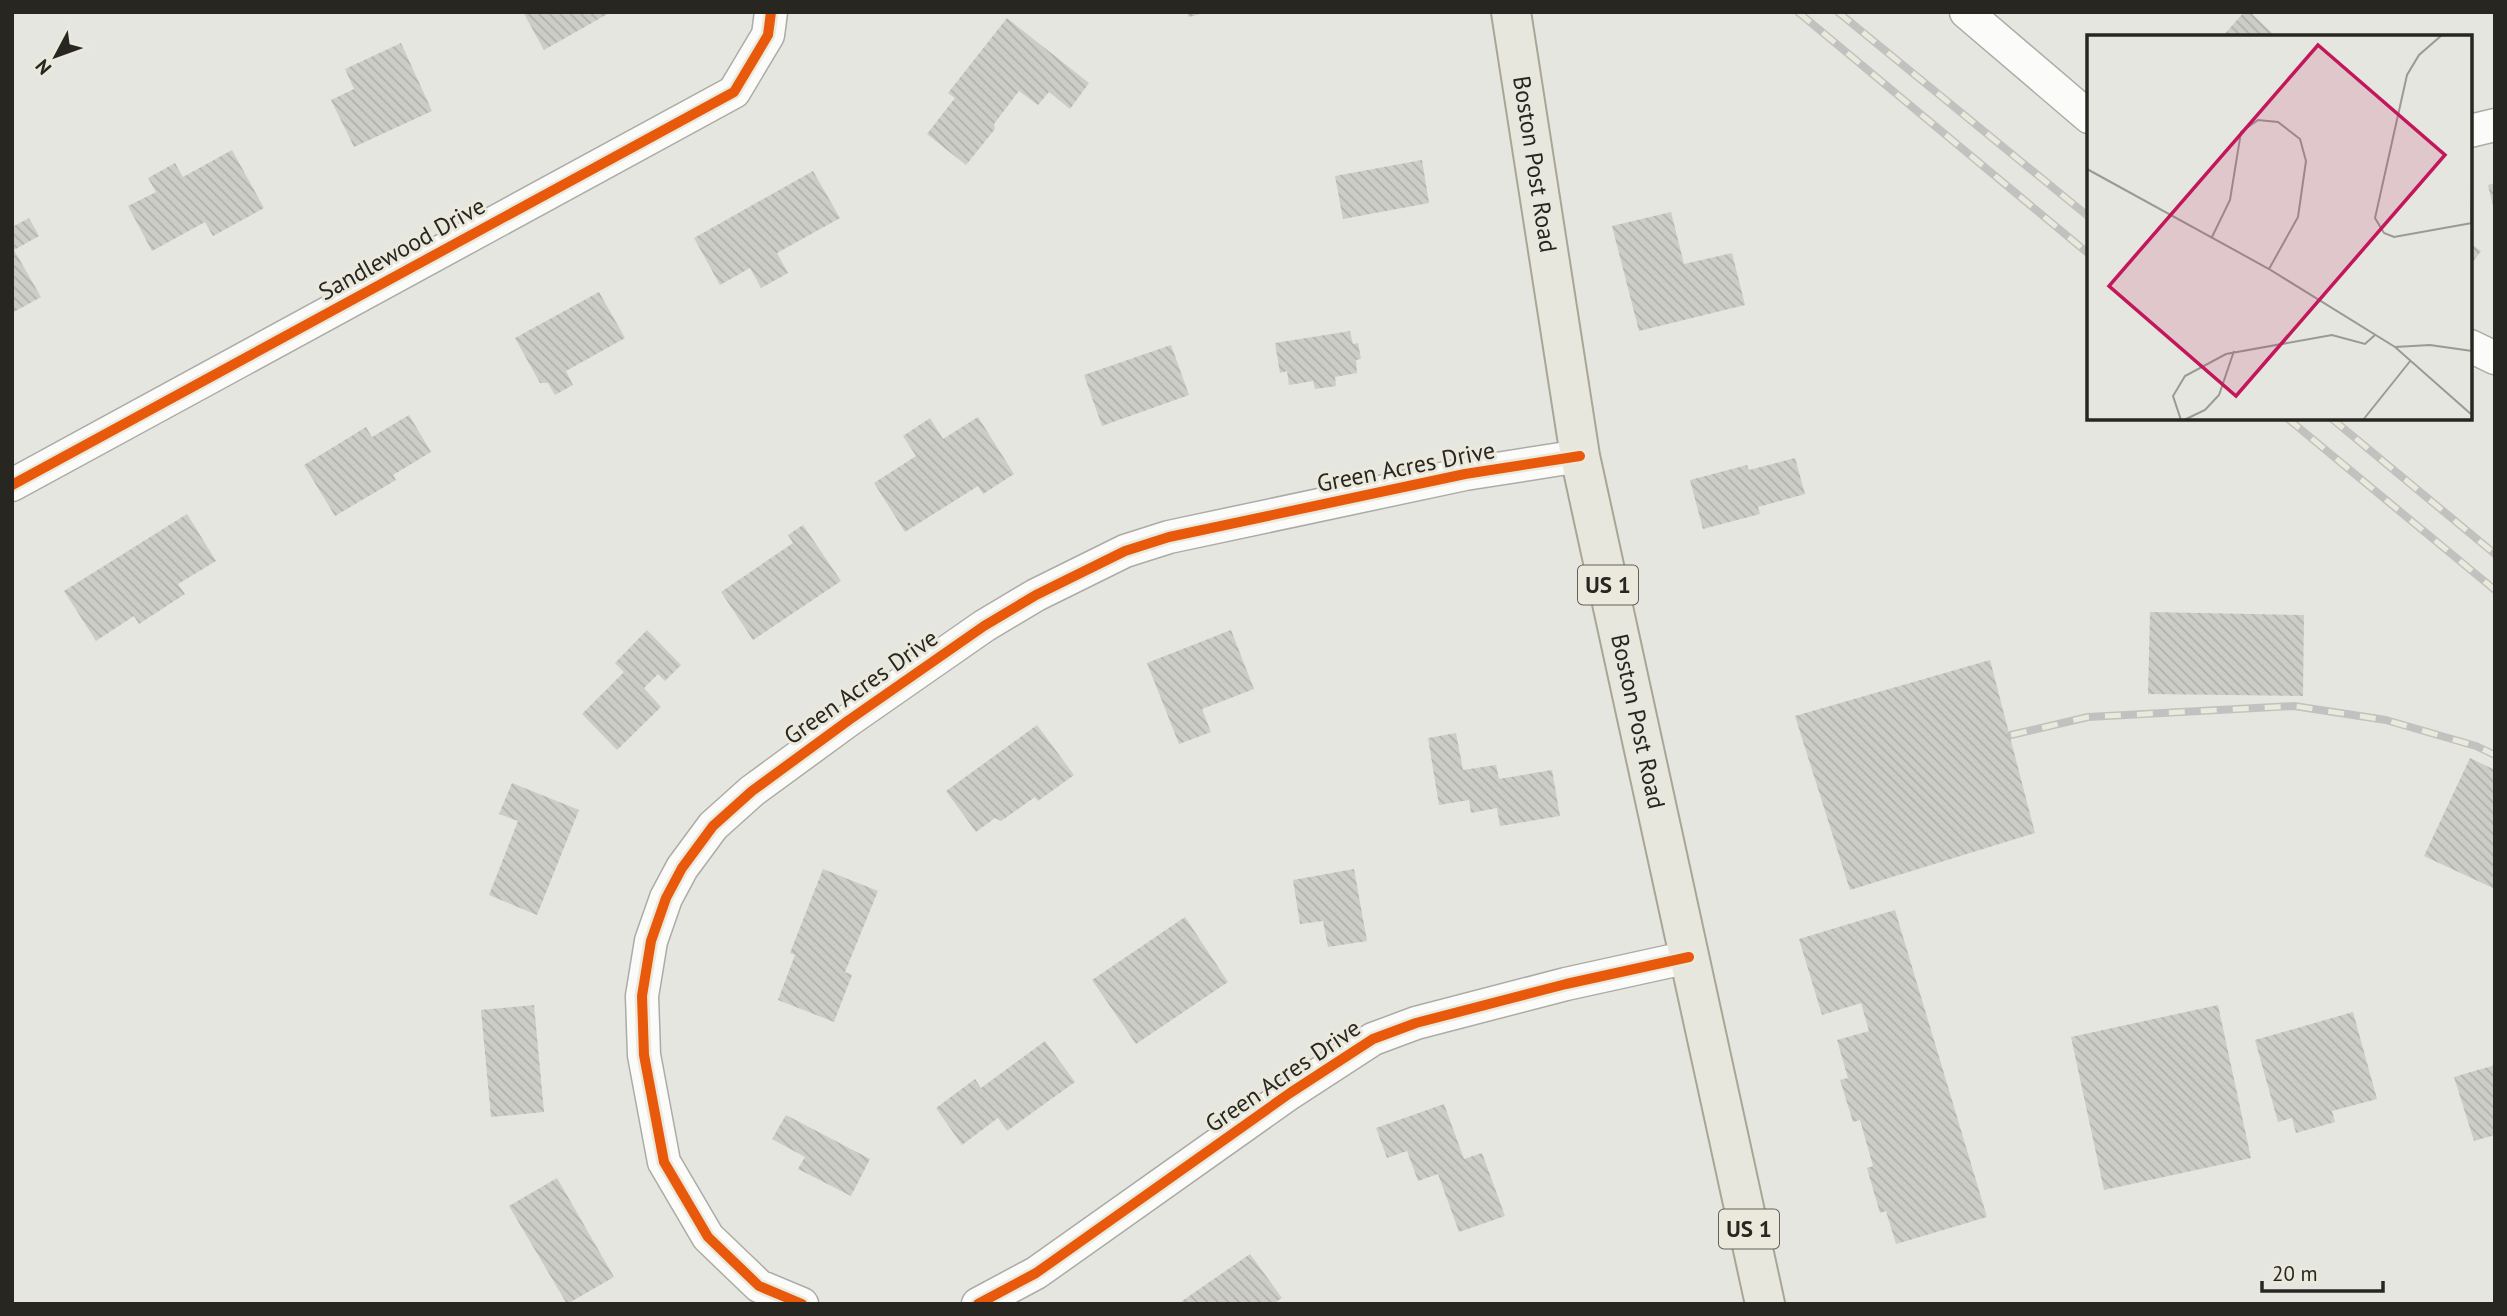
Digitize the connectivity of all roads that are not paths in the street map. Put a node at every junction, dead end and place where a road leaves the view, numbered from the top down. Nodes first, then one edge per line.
1 (771, 12) edge
2 (1511, 12) edge
3 (1966, 12) edge
4 (2087, 115) edge
5 (2495, 125) edge
6 (2472, 131) edge
7 (2472, 347) edge
8 (2495, 358) edge
9 (1580, 456) junction
10 (12, 485) edge
11 (1689, 957) junction
12 (802, 1304) edge
13 (978, 1304) edge
14 (1765, 1304) edge

1 - 10 street, Sandlewood Drive
2 - 9 main road, Boston Post Road / US 1
3 - 4 street
5 - 6 street
7 - 8 street
9 - 11 main road, Boston Post Road / US 1
9 - 12 street, Green Acres Drive
11 - 13 street, Green Acres Drive
11 - 14 main road, Boston Post Road / US 1

